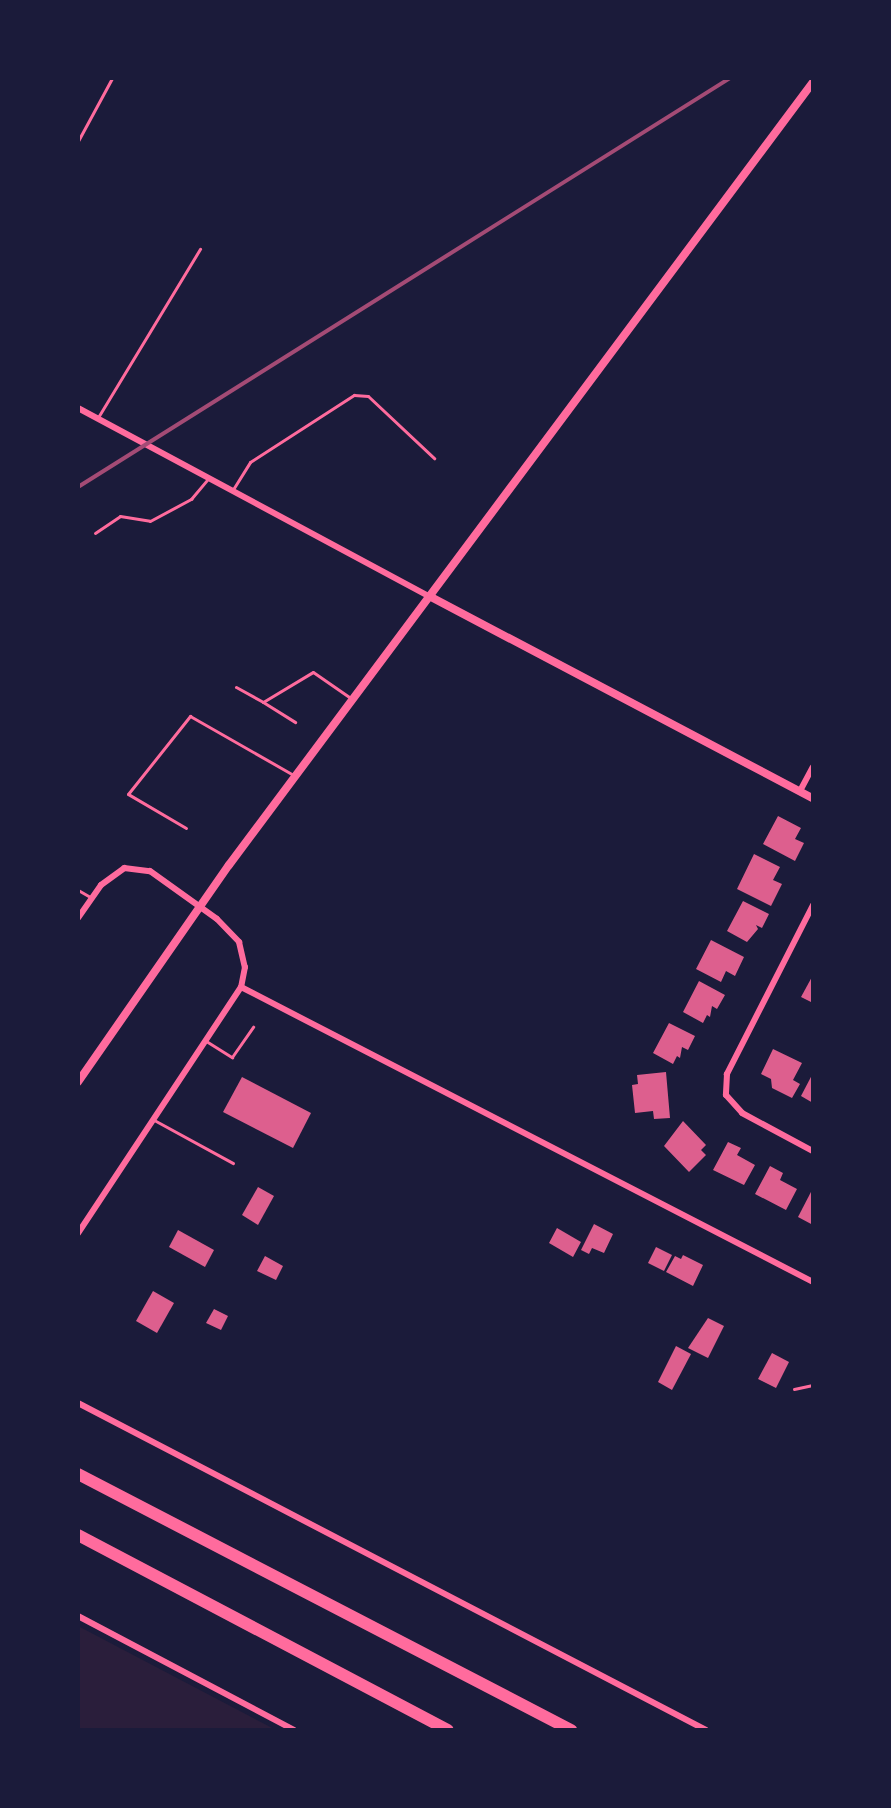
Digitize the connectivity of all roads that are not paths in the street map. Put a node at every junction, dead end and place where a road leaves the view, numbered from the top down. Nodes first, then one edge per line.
1 (112, 78) edge
2 (813, 82) edge
3 (78, 141) edge
4 (200, 249) dead end
5 (78, 408) edge
6 (97, 419) junction
7 (434, 458) dead end
8 (209, 478) junction
9 (232, 491) junction
10 (95, 533) dead end
11 (431, 597) junction
12 (236, 687) dead end
13 (352, 699) junction
14 (263, 702) junction
15 (295, 722) dead end
16 (813, 767) edge
17 (295, 776) junction
18 (800, 791) junction
19 (813, 798) edge
20 (186, 828) dead end
21 (78, 890) edge
22 (92, 899) junction
23 (813, 905) edge
24 (199, 907) junction
25 (78, 918) edge
26 (803, 925) junction
27 (813, 931) edge
28 (241, 987) junction
29 (253, 1027) dead end
30 (206, 1041) junction
31 (78, 1082) edge
32 (154, 1120) junction
33 (813, 1151) edge
34 (233, 1163) dead end
35 (78, 1233) edge
36 (813, 1282) edge
37 (813, 1385) edge
38 (794, 1389) dead end
39 (78, 1403) edge
40 (78, 1474) edge
41 (78, 1535) edge
42 (78, 1616) edge
43 (294, 1730) edge
44 (448, 1730) edge
45 (571, 1730) edge
46 (706, 1730) edge

1 - 3 lane
2 - 11 street
4 - 6 lane
5 - 6 street
6 - 8 street
7 - 9 lane
8 - 9 street
8 - 10 lane
9 - 11 street
11 - 13 street
11 - 18 street
12 - 14 lane
13 - 14 lane
13 - 17 street
14 - 15 lane
16 - 18 street
17 - 20 lane
17 - 24 street
18 - 19 street
21 - 22 lane
22 - 24 street
22 - 25 street
23 - 26 street
24 - 28 street
24 - 31 street
26 - 27 street
26 - 33 street
28 - 30 street
28 - 36 street
29 - 30 lane
30 - 32 street
32 - 34 lane
32 - 35 street
37 - 38 lane
39 - 46 street
40 - 45 highway
41 - 44 highway
42 - 43 street

